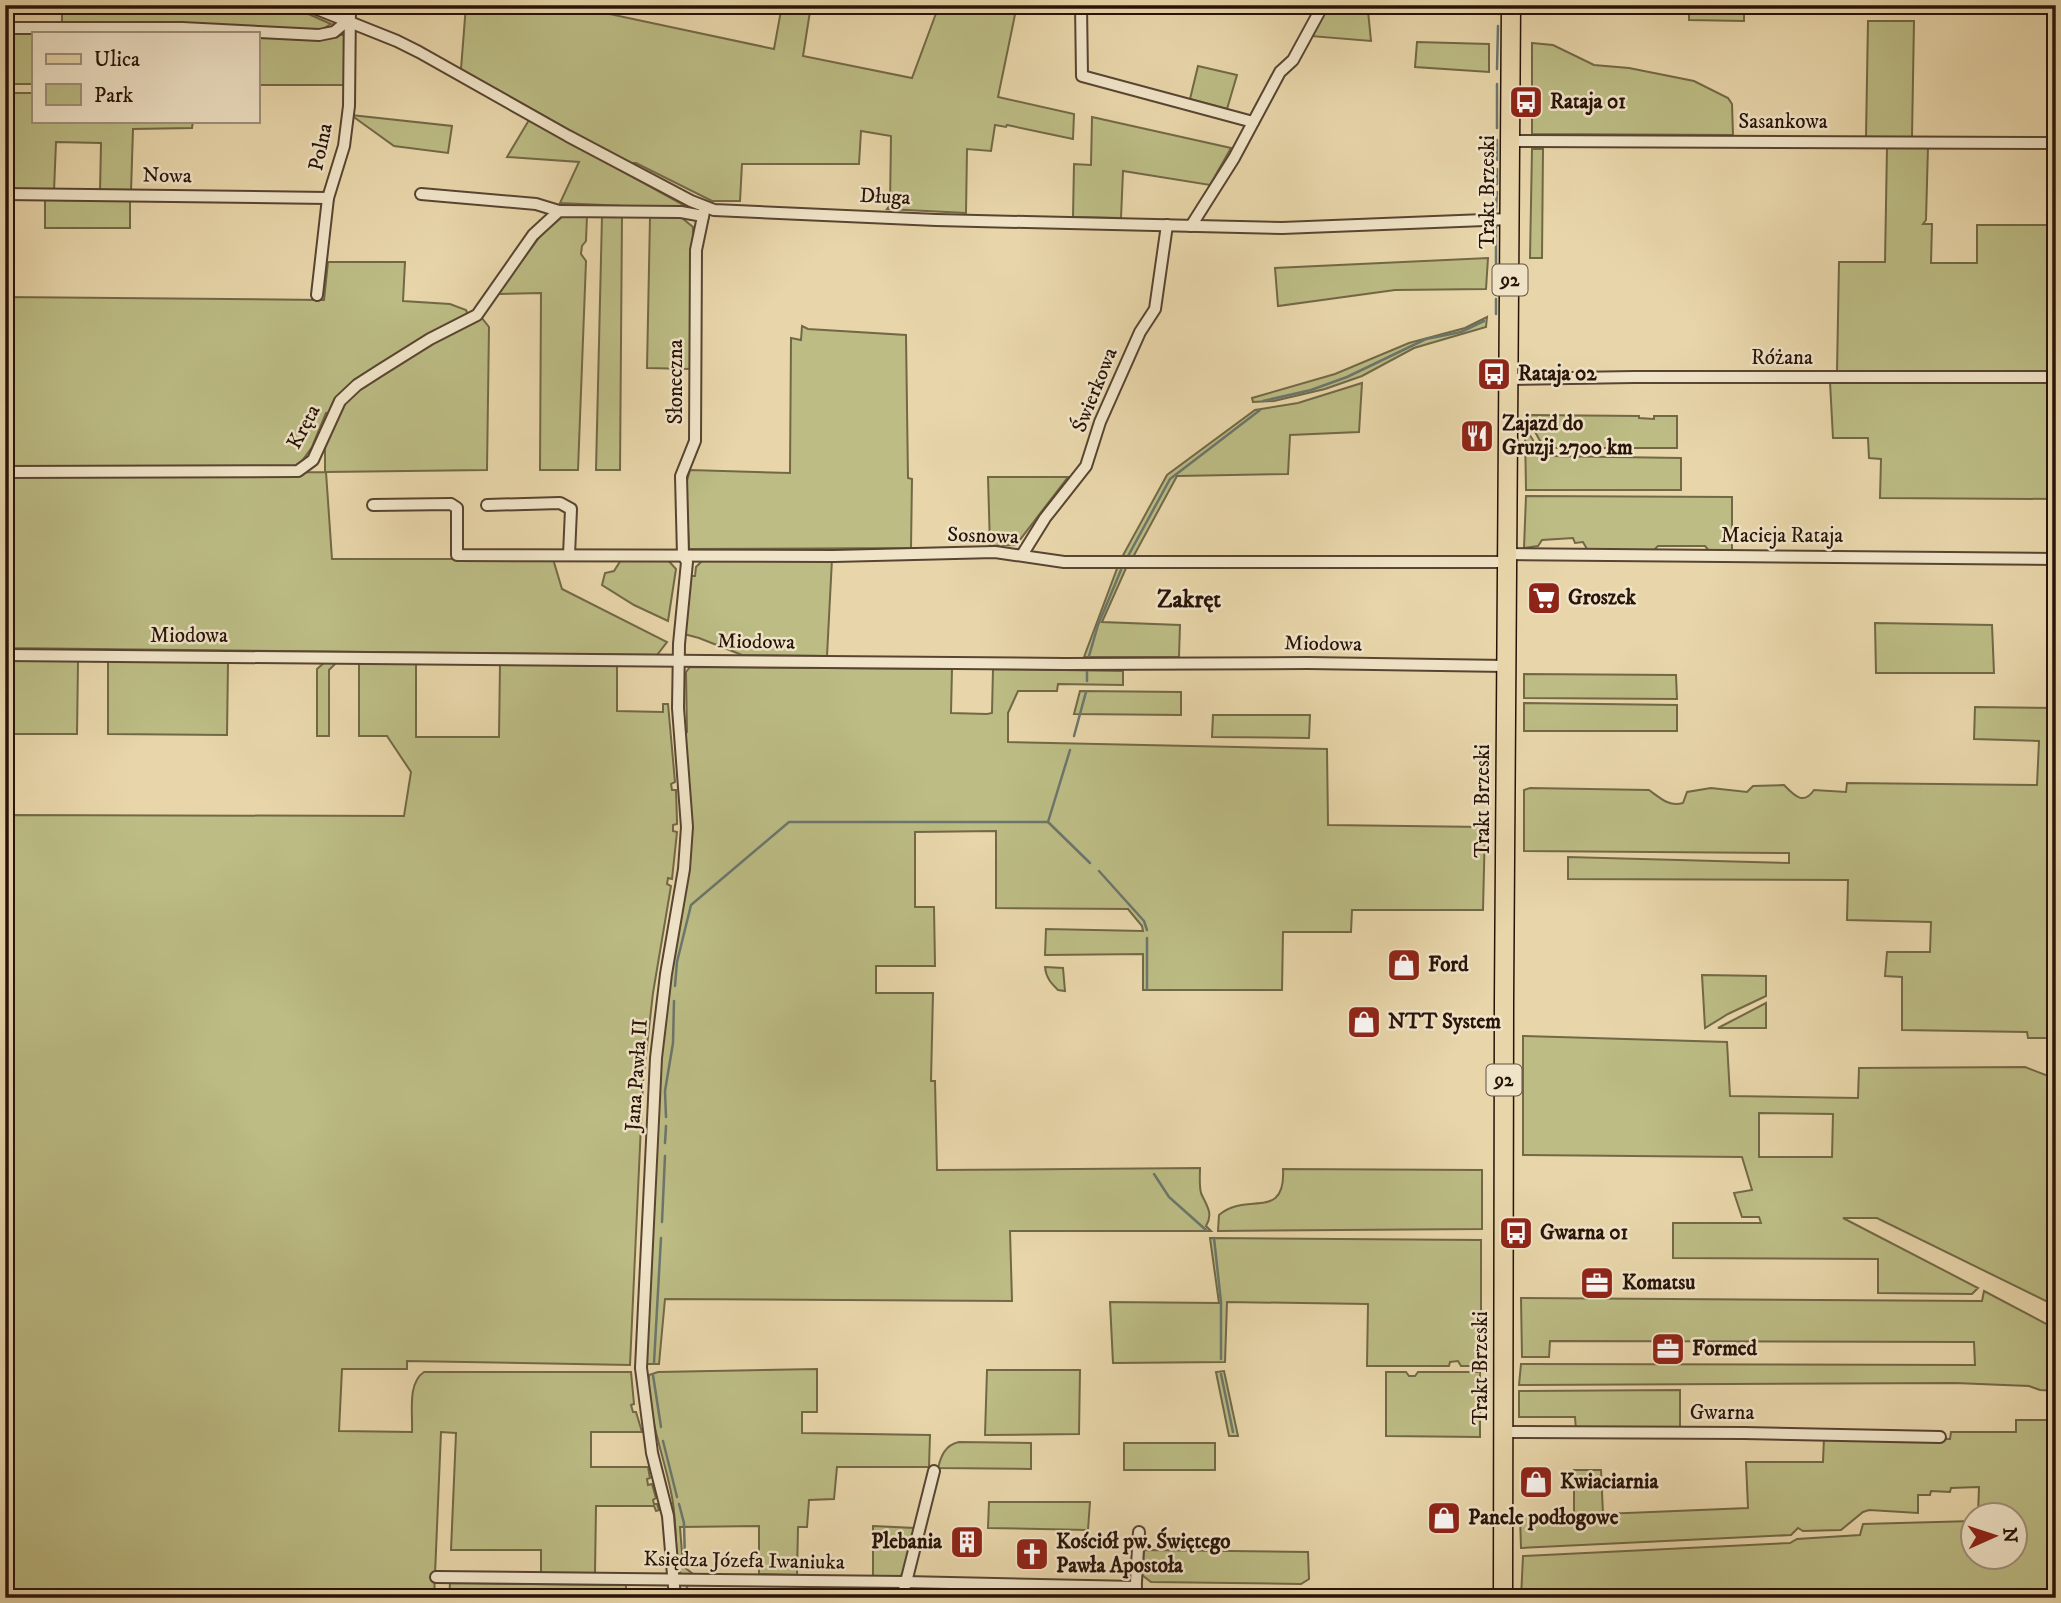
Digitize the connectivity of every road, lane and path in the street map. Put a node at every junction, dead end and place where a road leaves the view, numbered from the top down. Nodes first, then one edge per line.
1 (307, 5) edge
2 (350, 5) edge
3 (1081, 5) edge
4 (1323, 5) edge
5 (1511, 5) edge
6 (348, 22) junction
7 (5, 28) edge
8 (1253, 122) junction
9 (1511, 141) junction
10 (2056, 143) edge
11 (5, 194) edge
12 (421, 194) dead end
13 (328, 198) junction
14 (559, 211) junction
15 (704, 212) junction
16 (1510, 219) junction
17 (1167, 225) junction
18 (1191, 226) junction
19 (317, 295) dead end
20 (2056, 377) edge
21 (1509, 379) junction
22 (5, 472) edge
23 (373, 505) dead end
24 (487, 505) dead end
25 (569, 555) junction
26 (683, 555) junction
27 (1022, 555) junction
28 (1507, 558) junction
29 (2056, 559) edge
30 (5, 655) edge
31 (679, 660) junction
32 (1506, 666) junction
33 (1504, 1432) junction
34 (1940, 1437) dead end
35 (934, 1471) dead end
36 (1139, 1532) dead end
37 (436, 1577) dead end
38 (673, 1579) junction
39 (905, 1582) junction
40 (1136, 1592) edge
41 (674, 1598) edge
42 (901, 1598) edge
43 (1503, 1598) edge

1 - 6 street, Długa
2 - 6 street, Polna
3 - 8 street
4 - 8 street
5 - 9 main road, Trakt Brzeski / 92
6 - 7 street
6 - 13 street, Polna
6 - 15 street, Długa
8 - 18 street
9 - 10 street, Sasankowa
9 - 16 main road, Trakt Brzeski / 92
11 - 13 street, Nowa
12 - 14 street
13 - 19 street, Polna
14 - 15 street
14 - 22 street, Kręta
15 - 17 street, Długa
15 - 26 street, Słoneczna
16 - 18 street, Długa
16 - 21 main road, Trakt Brzeski / 92
17 - 18 street, Długa
17 - 27 street, Świerkowa
20 - 21 street, Różana
21 - 28 main road, Trakt Brzeski / 92
23 - 25 street, Sosnowa
24 - 25 street
25 - 26 street, Sosnowa
26 - 27 street, Sosnowa
26 - 31 street, Jana Pawła II
27 - 28 street, Sosnowa
28 - 29 street, Macieja Rataja
28 - 32 main road, Trakt Brzeski / 92
30 - 31 street, Miodowa
31 - 32 street, Miodowa
31 - 38 street, Jana Pawła II
32 - 33 main road, Trakt Brzeski / 92
33 - 34 street, Gwarna
33 - 43 main road, Trakt Brzeski / 92
35 - 39 street
36 - 40 street
37 - 38 street, Księdza Józefa Iwaniuka
38 - 39 street, Księdza Józefa Iwaniuka
38 - 41 street, Jana Pawła II
39 - 40 street, Księdza Józefa Iwaniuka
39 - 42 street

